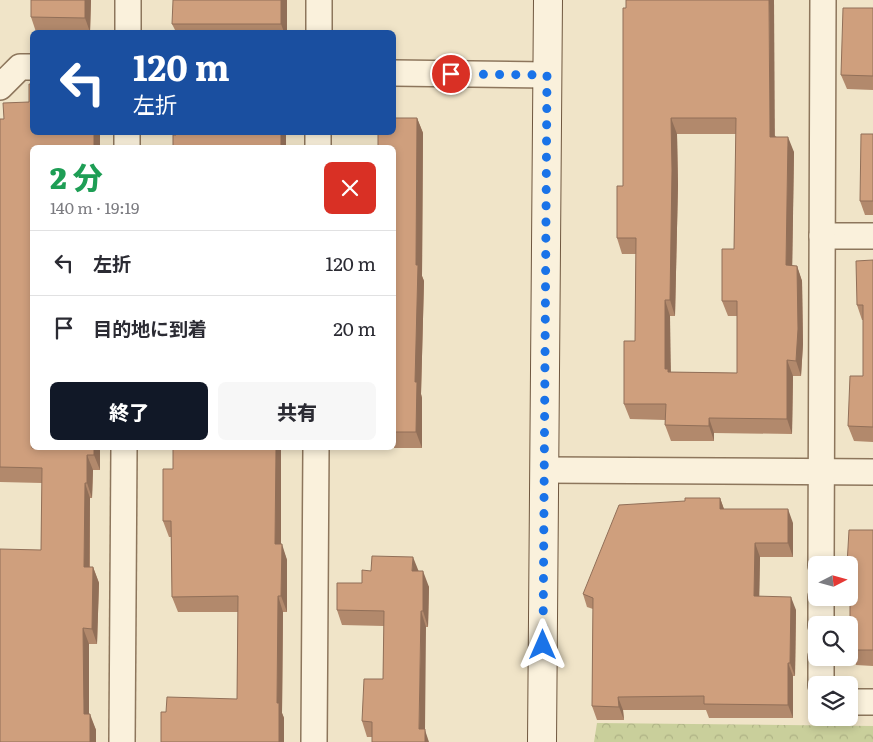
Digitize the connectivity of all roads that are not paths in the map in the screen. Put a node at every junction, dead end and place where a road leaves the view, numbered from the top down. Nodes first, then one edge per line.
1 (128, 0) edge
2 (319, 0) edge
3 (548, 0) edge
4 (823, 0) edge
5 (128, 30) edge
6 (319, 30) edge
7 (30, 67) edge
8 (396, 73) edge
9 (547, 75) junction
10 (0, 87) edge
11 (822, 236) junction
12 (873, 236) edge
13 (124, 450) edge
14 (316, 450) edge
15 (545, 470) junction
16 (821, 472) junction
17 (873, 472) edge
18 (821, 556) edge
19 (858, 702) edge
20 (873, 702) edge
21 (122, 742) edge
22 (314, 742) edge
23 (542, 742) edge

1 - 5 street
2 - 6 street
3 - 9 street
4 - 11 street
7 - 10 street
8 - 9 street
9 - 15 street
11 - 12 street
11 - 16 street
13 - 21 street
14 - 22 street
15 - 16 street
15 - 23 street
16 - 17 street
16 - 18 street
19 - 20 street

